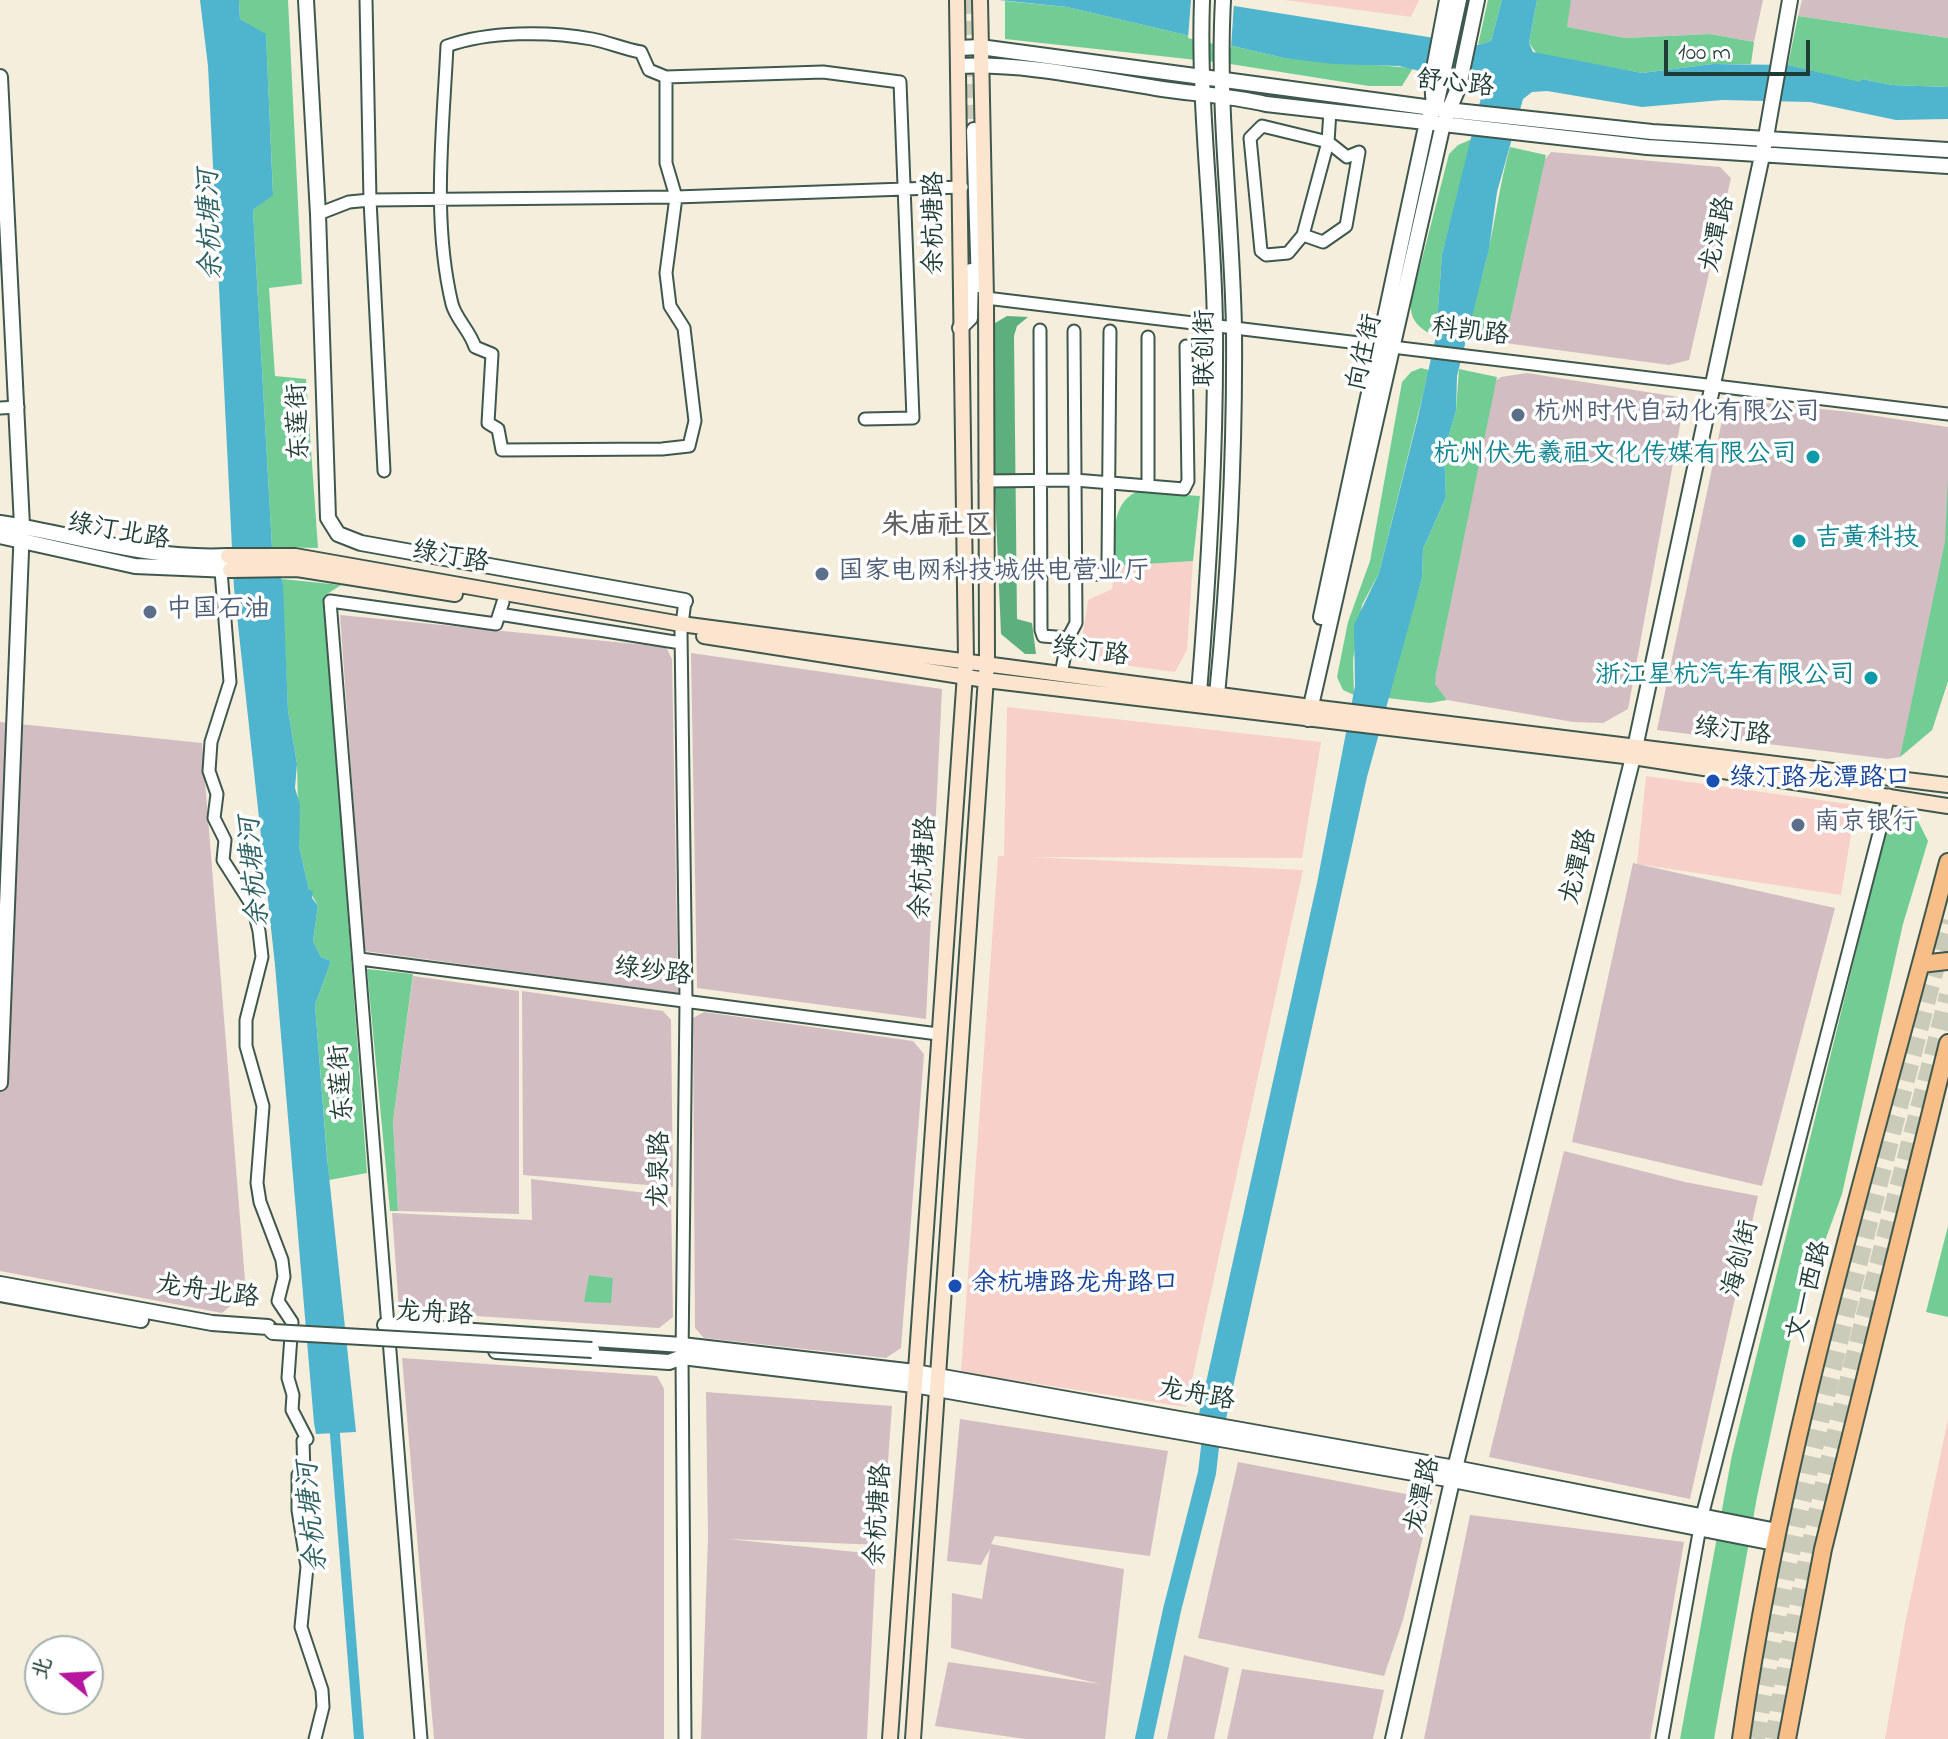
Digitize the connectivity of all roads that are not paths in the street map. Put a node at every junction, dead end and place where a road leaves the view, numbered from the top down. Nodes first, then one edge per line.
1 (306, 0) edge
2 (366, 0) edge
3 (957, 0) edge
4 (1202, 0) edge
5 (1223, 0) edge
6 (1447, 0) edge
7 (1459, 0) edge
8 (1469, 0) edge
9 (1477, 0) edge
10 (1790, 0) edge
11 (980, 1) edge
12 (1456, 36) junction
13 (980, 47) junction
14 (959, 48) junction
15 (980, 65) junction
16 (959, 66) junction
17 (0, 77) edge
18 (666, 77) junction
19 (1200, 77) junction
20 (1221, 86) junction
21 (1201, 93) junction
22 (1330, 111) junction
23 (1438, 116) junction
24 (1524, 125) junction
25 (1766, 137) junction
26 (1328, 142) junction
27 (1948, 150) edge
28 (1762, 155) junction
29 (1948, 166) edge
30 (962, 187) junction
31 (906, 189) junction
32 (676, 197) junction
33 (440, 199) junction
34 (370, 200) junction
35 (4, 204) edge
36 (318, 214) junction
37 (1303, 235) junction
38 (986, 298) junction
39 (1215, 325) junction
40 (960, 328) junction
41 (1234, 328) junction
42 (1040, 330) dead end
43 (1074, 331) dead end
44 (1110, 331) dead end
45 (986, 336) junction
46 (1148, 337) dead end
47 (1186, 346) dead end
48 (1386, 346) junction
49 (1713, 384) junction
50 (18, 407) junction
51 (0, 408) edge
52 (1948, 414) edge
53 (865, 419) dead end
54 (384, 471) dead end
55 (1075, 480) junction
56 (985, 481) junction
57 (1040, 481) junction
58 (1108, 483) junction
59 (1148, 486) junction
60 (0, 523) edge
61 (22, 534) junction
62 (0, 536) edge
63 (296, 563) junction
64 (226, 566) junction
65 (1075, 575) junction
66 (685, 601) joint
67 (501, 608) junction
68 (681, 633) junction
69 (1068, 638) junction
70 (966, 660) junction
71 (987, 663) junction
72 (1061, 674) junction
73 (965, 677) junction
74 (986, 680) junction
75 (1199, 693) junction
76 (1217, 695) junction
77 (1306, 713) junction
78 (1634, 752) junction
79 (1948, 785) edge
80 (1889, 795) junction
81 (1948, 806) edge
82 (1948, 862) edge
83 (3, 882) edge
84 (360, 959) junction
85 (1948, 961) edge
86 (1921, 964) junction
87 (686, 1000) junction
88 (938, 1034) junction
89 (1948, 1043) edge
90 (0, 1083) edge
91 (0, 1284) edge
92 (0, 1294) edge
93 (385, 1325) junction
94 (273, 1332) junction
95 (387, 1344) junction
96 (597, 1346) junction
97 (682, 1351) junction
98 (610, 1359) junction
99 (915, 1379) junction
100 (935, 1383) junction
101 (1454, 1474) junction
102 (1701, 1522) junction
103 (1776, 1537) junction
104 (315, 1739) edge
105 (421, 1739) edge
106 (685, 1739) edge
107 (890, 1739) edge
108 (913, 1739) edge
109 (1393, 1739) edge
110 (1662, 1739) edge
111 (1741, 1739) edge
112 (1787, 1739) edge

1 - 36 street, 东莲街
2 - 34 street
3 - 14 main road, 余杭塘路
4 - 19 street, 联创街
5 - 20 street, 联创街
6 - 12 street
7 - 12 street
8 - 12 street
9 - 12 street
10 - 25 street, 龙潭路
11 - 13 main road, 余杭塘路
12 - 23 street, 向往街
13 - 14 street, 舒心路
13 - 15 main road, 余杭塘路
13 - 19 street, 舒心路
14 - 16 main road, 余杭塘路
15 - 16 street, 舒心路
15 - 21 street, 舒心路
15 - 38 main road, 余杭塘路
16 - 30 main road, 余杭塘路
17 - 35 street
18 - 31 street
18 - 32 street
18 - 33 street
19 - 20 street, 舒心路
19 - 21 street, 联创街
20 - 21 street, 舒心路
20 - 22 street, 舒心路
20 - 23 street, 舒心路
20 - 41 street, 联创街
21 - 39 street, 联创街
22 - 23 street, 舒心路
22 - 26 street
23 - 24 street, 舒心路
23 - 48 street, 向往街
24 - 25 street, 舒心路
24 - 28 street, 舒心路
25 - 27 street, 舒心路
25 - 28 street, 龙潭路
26 - 37 street
26 - 37 street
26 - 37 street
28 - 29 street, 舒心路
28 - 49 street, 龙潭路
30 - 31 street
30 - 40 main road, 余杭塘路
31 - 32 street
31 - 53 street
32 - 33 street
32 - 33 street
33 - 34 street
34 - 36 street
34 - 54 street
35 - 50 street
36 - 66 street, 东莲街
38 - 39 street, 科凯路
38 - 45 main road, 余杭塘路
39 - 41 street, 科凯路
39 - 75 street, 联创街
40 - 45 street
40 - 70 main road, 余杭塘路
41 - 48 street, 科凯路
41 - 76 street, 联创街
42 - 57 street
43 - 55 street
44 - 58 street
45 - 56 main road, 余杭塘路
46 - 59 street
47 - 59 street
48 - 49 street, 科凯路
48 - 77 street, 向往街
49 - 52 street, 科凯路
49 - 78 street, 龙潭路
50 - 51 street
50 - 61 street
55 - 57 street
55 - 58 street
55 - 65 street
56 - 57 street
56 - 71 main road, 余杭塘路
57 - 69 street
58 - 59 street
58 - 65 street
60 - 61 street, 绿汀北路
61 - 62 street, 绿汀北路
61 - 64 street, 绿汀北路
61 - 83 street
63 - 64 main road, 绿汀路
63 - 67 main road, 绿汀路
63 - 68 main road, 绿汀路
64 - 104 street
65 - 69 street
66 - 68 street, 龙泉路
67 - 68 main road, 绿汀路
67 - 84 street, 东莲街
68 - 70 main road, 绿汀路
68 - 73 main road, 绿汀路
68 - 87 street, 龙泉路
69 - 72 street
70 - 71 main road, 绿汀路
70 - 73 main road, 余杭塘路
71 - 72 main road, 绿汀路
71 - 74 main road, 余杭塘路
72 - 75 main road, 绿汀路
73 - 74 main road, 绿汀路
73 - 88 main road, 余杭塘路
74 - 77 main road, 绿汀路
74 - 100 main road, 余杭塘路
75 - 76 main road, 绿汀路
76 - 77 main road, 绿汀路
77 - 78 main road, 绿汀路
78 - 79 main road, 绿汀路
78 - 80 main road, 绿汀路
78 - 101 street, 龙潭路
80 - 81 main road, 绿汀路
80 - 102 street, 海创街
82 - 86 main road, 文一西路
83 - 90 street
84 - 87 street, 绿纱路
84 - 93 street, 东莲街
85 - 86 main road
86 - 103 main road, 文一西路
87 - 88 street, 绿纱路
87 - 97 street, 龙泉路
88 - 99 main road, 余杭塘路
89 - 112 main road
91 - 94 street, 龙舟北路
92 - 94 street, 龙舟北路
93 - 95 street, 东莲街
93 - 96 street, 龙舟路
94 - 96 street, 龙舟路, bridge
95 - 98 street, 龙舟路
95 - 105 street, 东莲街
96 - 97 street, 龙舟路
96 - 98 street, 龙舟路
97 - 98 street, 龙舟路
97 - 99 street, 龙舟路
97 - 106 street, 龙泉路
99 - 100 street, 龙舟路
99 - 107 main road, 余杭塘路
100 - 101 street, 龙舟路
100 - 108 main road, 余杭塘路
101 - 102 street, 龙舟路
101 - 109 street, 龙潭路
102 - 103 street, 龙舟路
102 - 110 street, 海创街
103 - 111 main road, 文一西路

